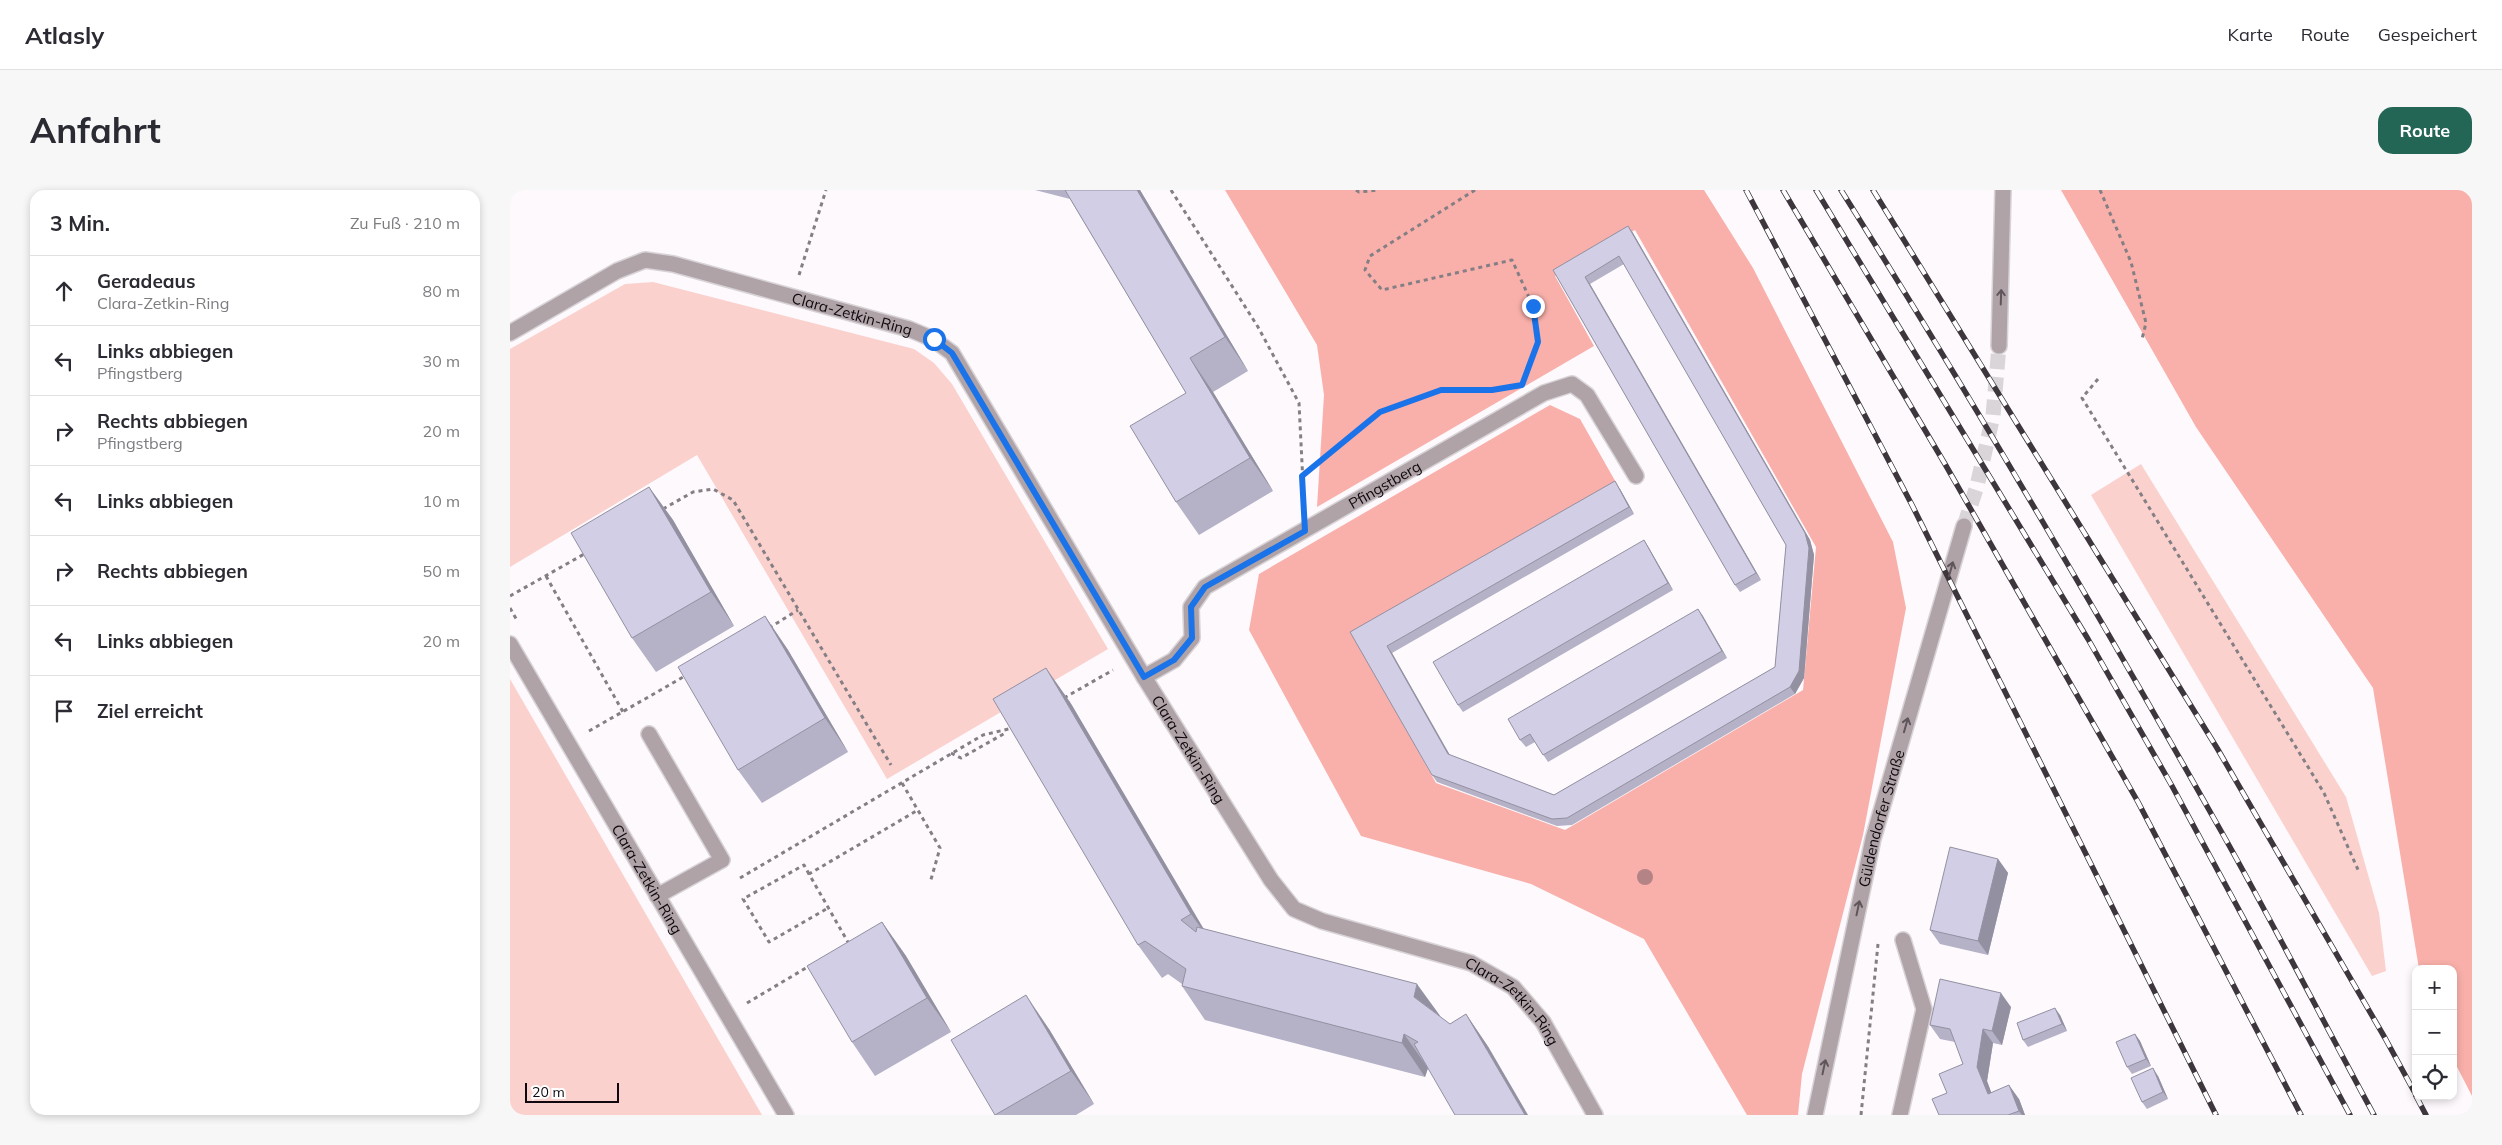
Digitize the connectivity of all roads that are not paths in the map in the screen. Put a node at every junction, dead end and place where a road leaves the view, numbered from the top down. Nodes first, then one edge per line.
1 (2003, 190) edge
2 (510, 334) edge
3 (1999, 346) tunnel mouth
4 (1636, 476) dead end
5 (1964, 526) tunnel mouth
6 (510, 644) edge
7 (1144, 677) junction
8 (649, 734) dead end
9 (657, 896) junction
10 (1903, 940) dead end
11 (786, 1115) edge
12 (1594, 1115) edge
13 (1815, 1115) edge
14 (1900, 1115) edge

3 -> 1 street
2 - 7 street, Clara-Zetkin-Ring
4 - 7 street, Pfingstberg
13 -> 5 street, Güldendorfer Straße
6 - 9 street, Clara-Zetkin-Ring
7 - 12 street, Clara-Zetkin-Ring
8 - 9 street
9 - 11 street, Clara-Zetkin-Ring
10 - 14 street

